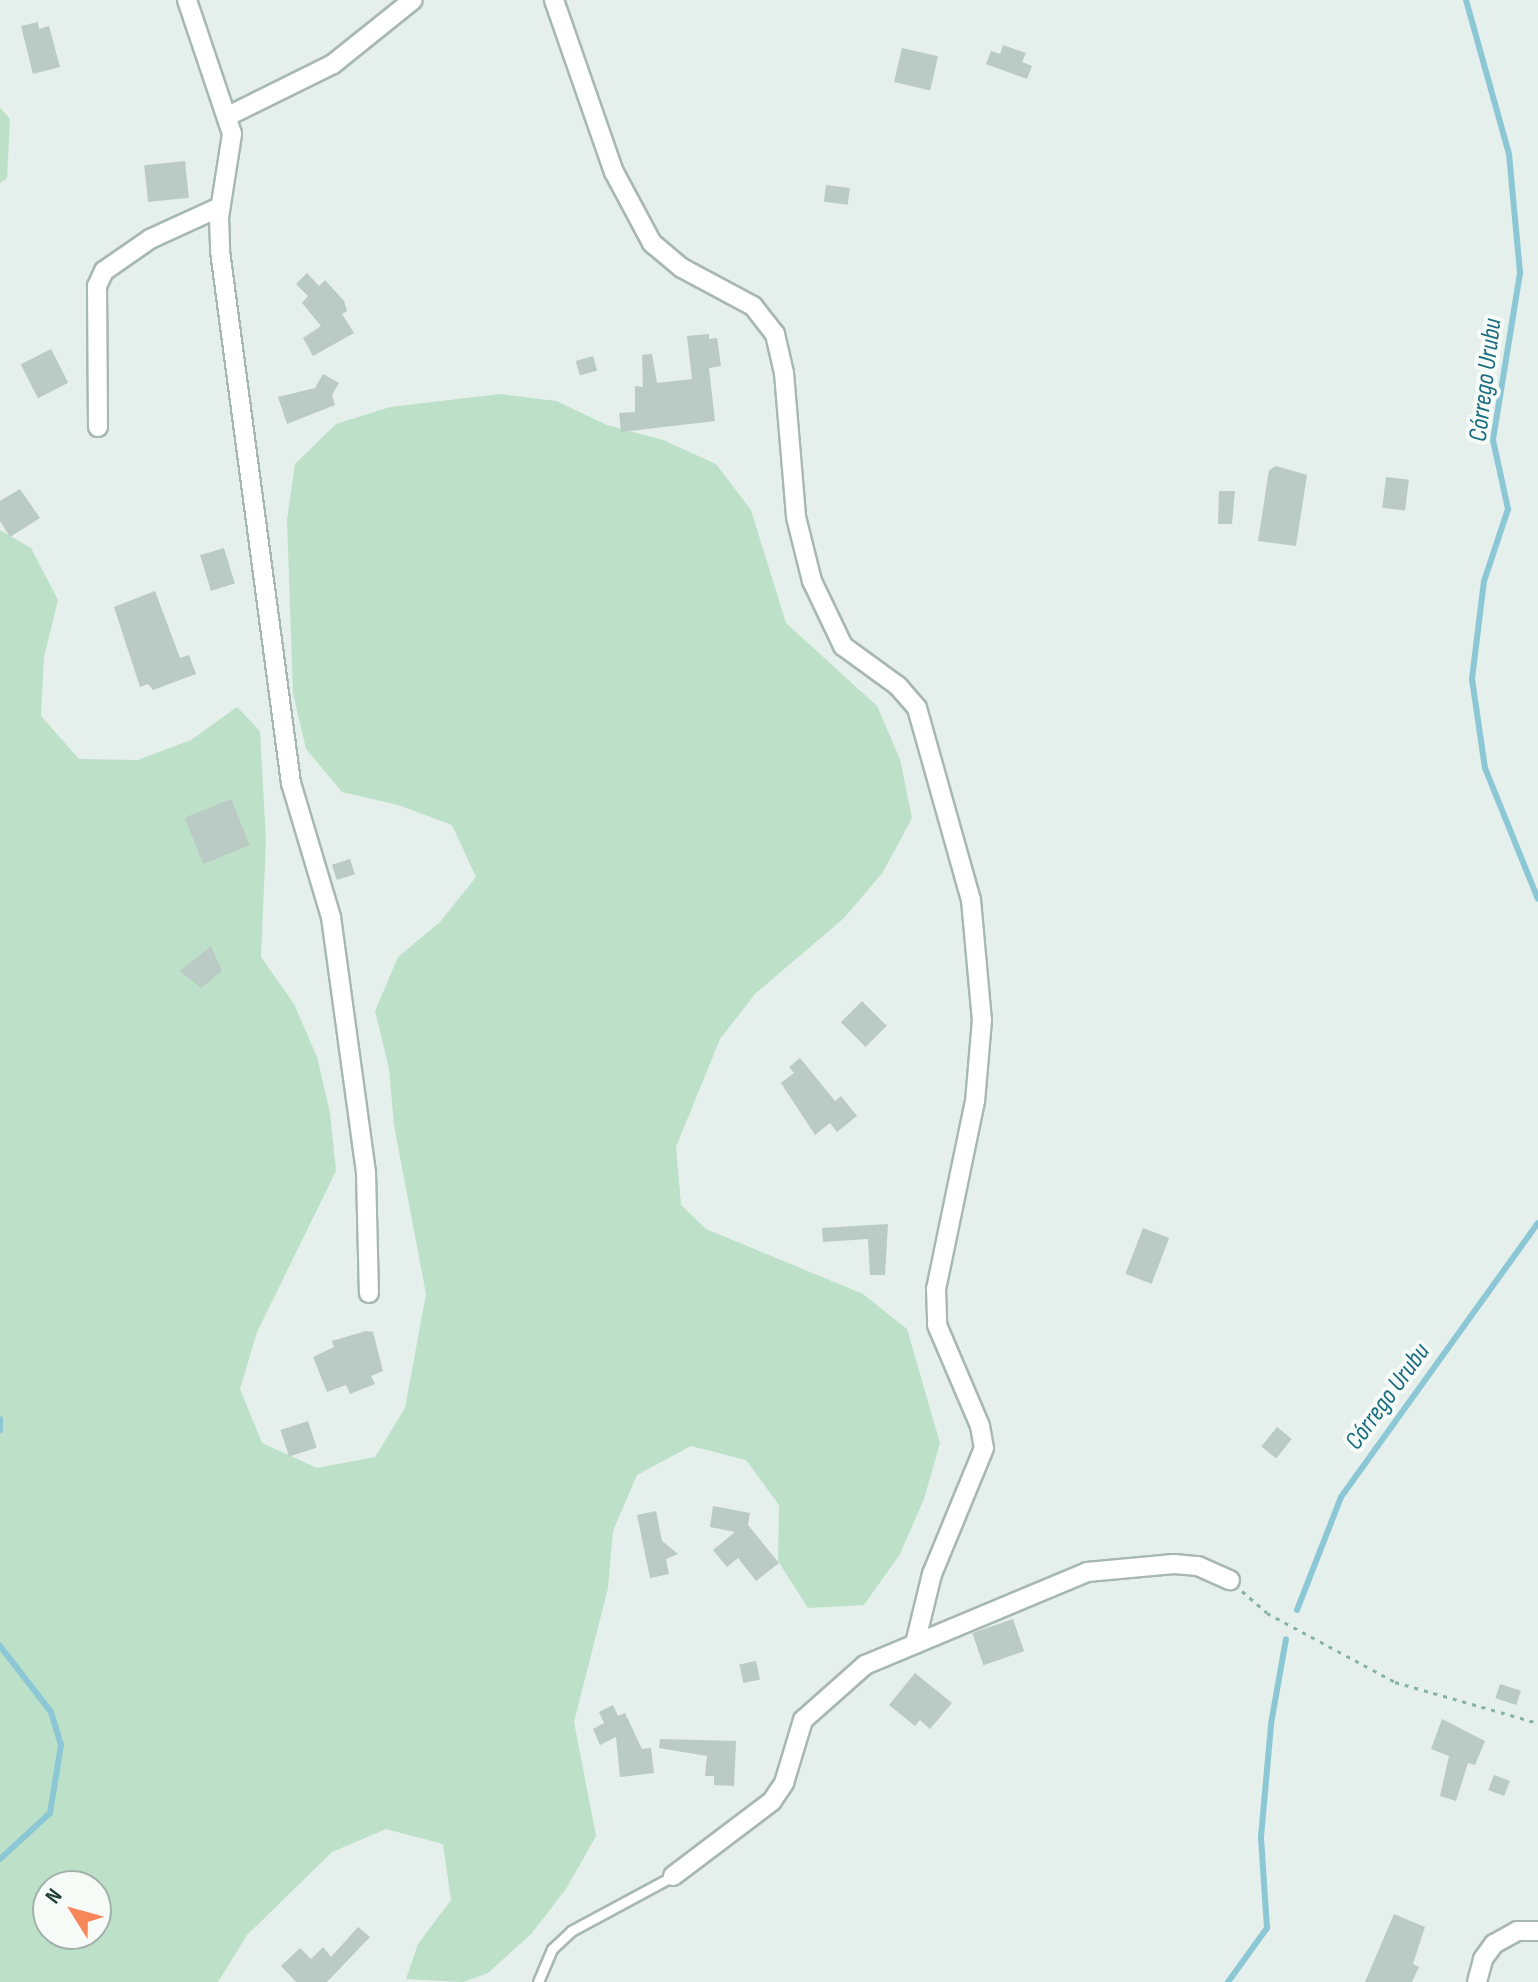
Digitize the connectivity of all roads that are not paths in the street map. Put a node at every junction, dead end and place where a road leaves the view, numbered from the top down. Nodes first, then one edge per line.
1 (187, 0) edge
2 (413, 0) edge
3 (554, 0) edge
4 (228, 116) junction
5 (220, 207) junction
6 (98, 427) dead end
7 (369, 1293) dead end
8 (1230, 1580) road end
9 (915, 1644) junction
10 (673, 1876) joint
11 (1538, 1931) edge
12 (538, 1982) edge
13 (1477, 1982) edge

1 - 4 street
2 - 4 street
3 - 9 street
4 - 5 street
5 - 6 street
5 - 7 street
8 - 9 street
9 - 10 street
10 - 12 lane
11 - 13 street

